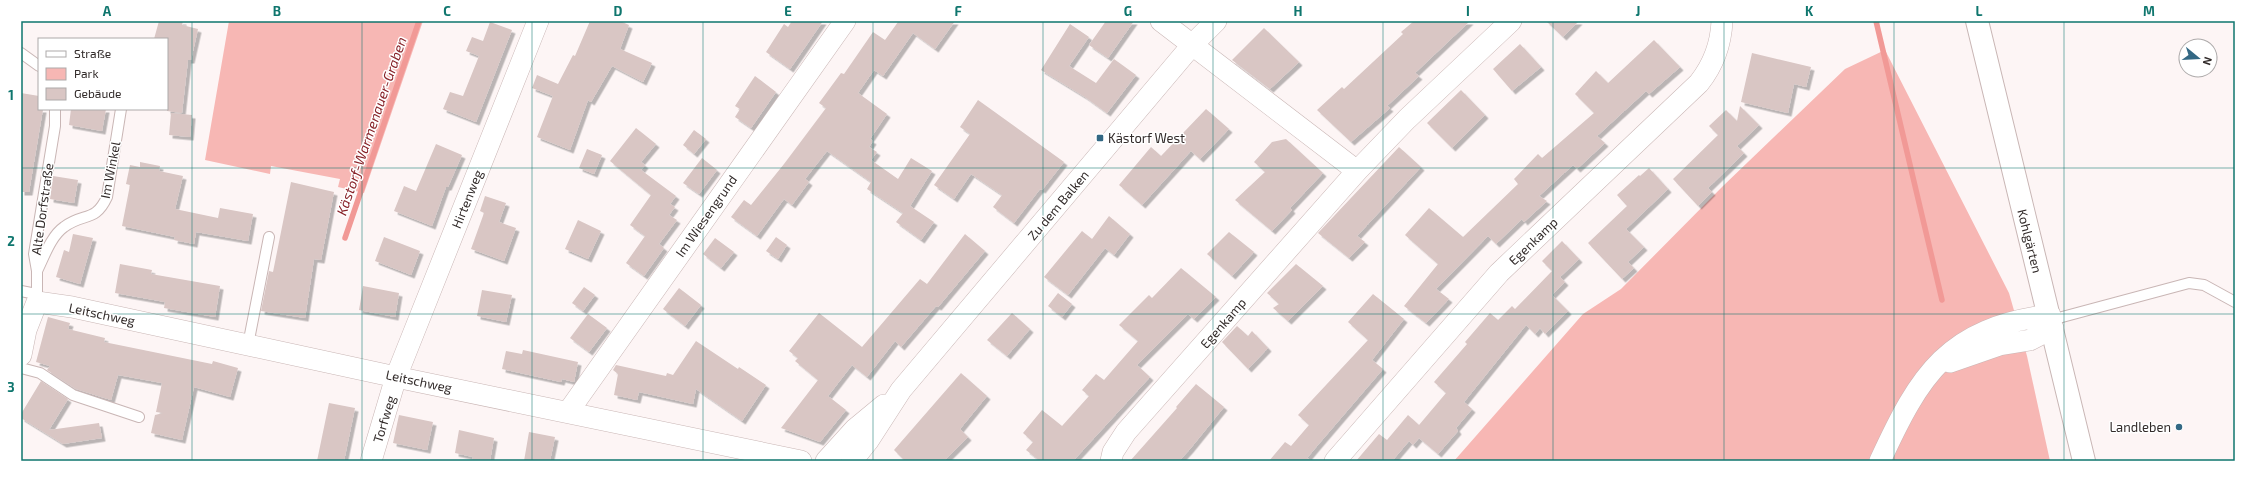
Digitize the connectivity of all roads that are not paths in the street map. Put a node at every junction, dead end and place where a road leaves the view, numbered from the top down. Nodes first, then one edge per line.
1 (538, 21) edge
2 (844, 21) edge
3 (1216, 21) edge
4 (1511, 21) edge
5 (1722, 21) edge
6 (1977, 21) edge
7 (1171, 24) edge
8 (1194, 44) junction
9 (21, 53) edge
10 (38, 65) edge
11 (55, 110) edge
12 (121, 110) edge
13 (1357, 171) junction
14 (269, 237) dead end
15 (36, 271) junction
16 (32, 296) edge
17 (2235, 302) edge
18 (2051, 321) junction
19 (248, 345) junction
20 (21, 355) edge
21 (21, 368) edge
22 (396, 377) junction
23 (901, 390) junction
24 (568, 412) junction
25 (139, 417) dead end
26 (371, 461) edge
27 (801, 461) edge
28 (826, 461) edge
29 (852, 461) edge
30 (1111, 461) edge
31 (1335, 461) edge
32 (1880, 461) edge
33 (2084, 461) edge

1 - 22 street, Hirtenweg
2 - 24 street, Im Wiesengrund
3 - 8 street, Zu dem Balken
4 - 13 street, Egenkamp
5 - 31 street, Egenkamp
6 - 18 street, Kohlgärten
7 - 8 street
8 - 13 street
8 - 23 street, Zu dem Balken
9 - 10 lane
11 - 15 lane, Alte Dorfstraße
12 - 15 lane, Im Winkel
13 - 30 street, Egenkamp
14 - 19 lane
15 - 16 lane, Alte Dorfstraße
16 - 19 street, Leitschweg
16 - 20 street, Alte Dorfstraße
17 - 18 lane
18 - 32 street
18 - 33 street, Kohlgärten
19 - 22 street, Leitschweg
21 - 25 lane
22 - 24 street, Leitschweg
22 - 26 street, Torfweg
23 - 28 street, Zu dem Balken
23 - 29 street, Zu dem Balken
24 - 27 street, Leitschweg

